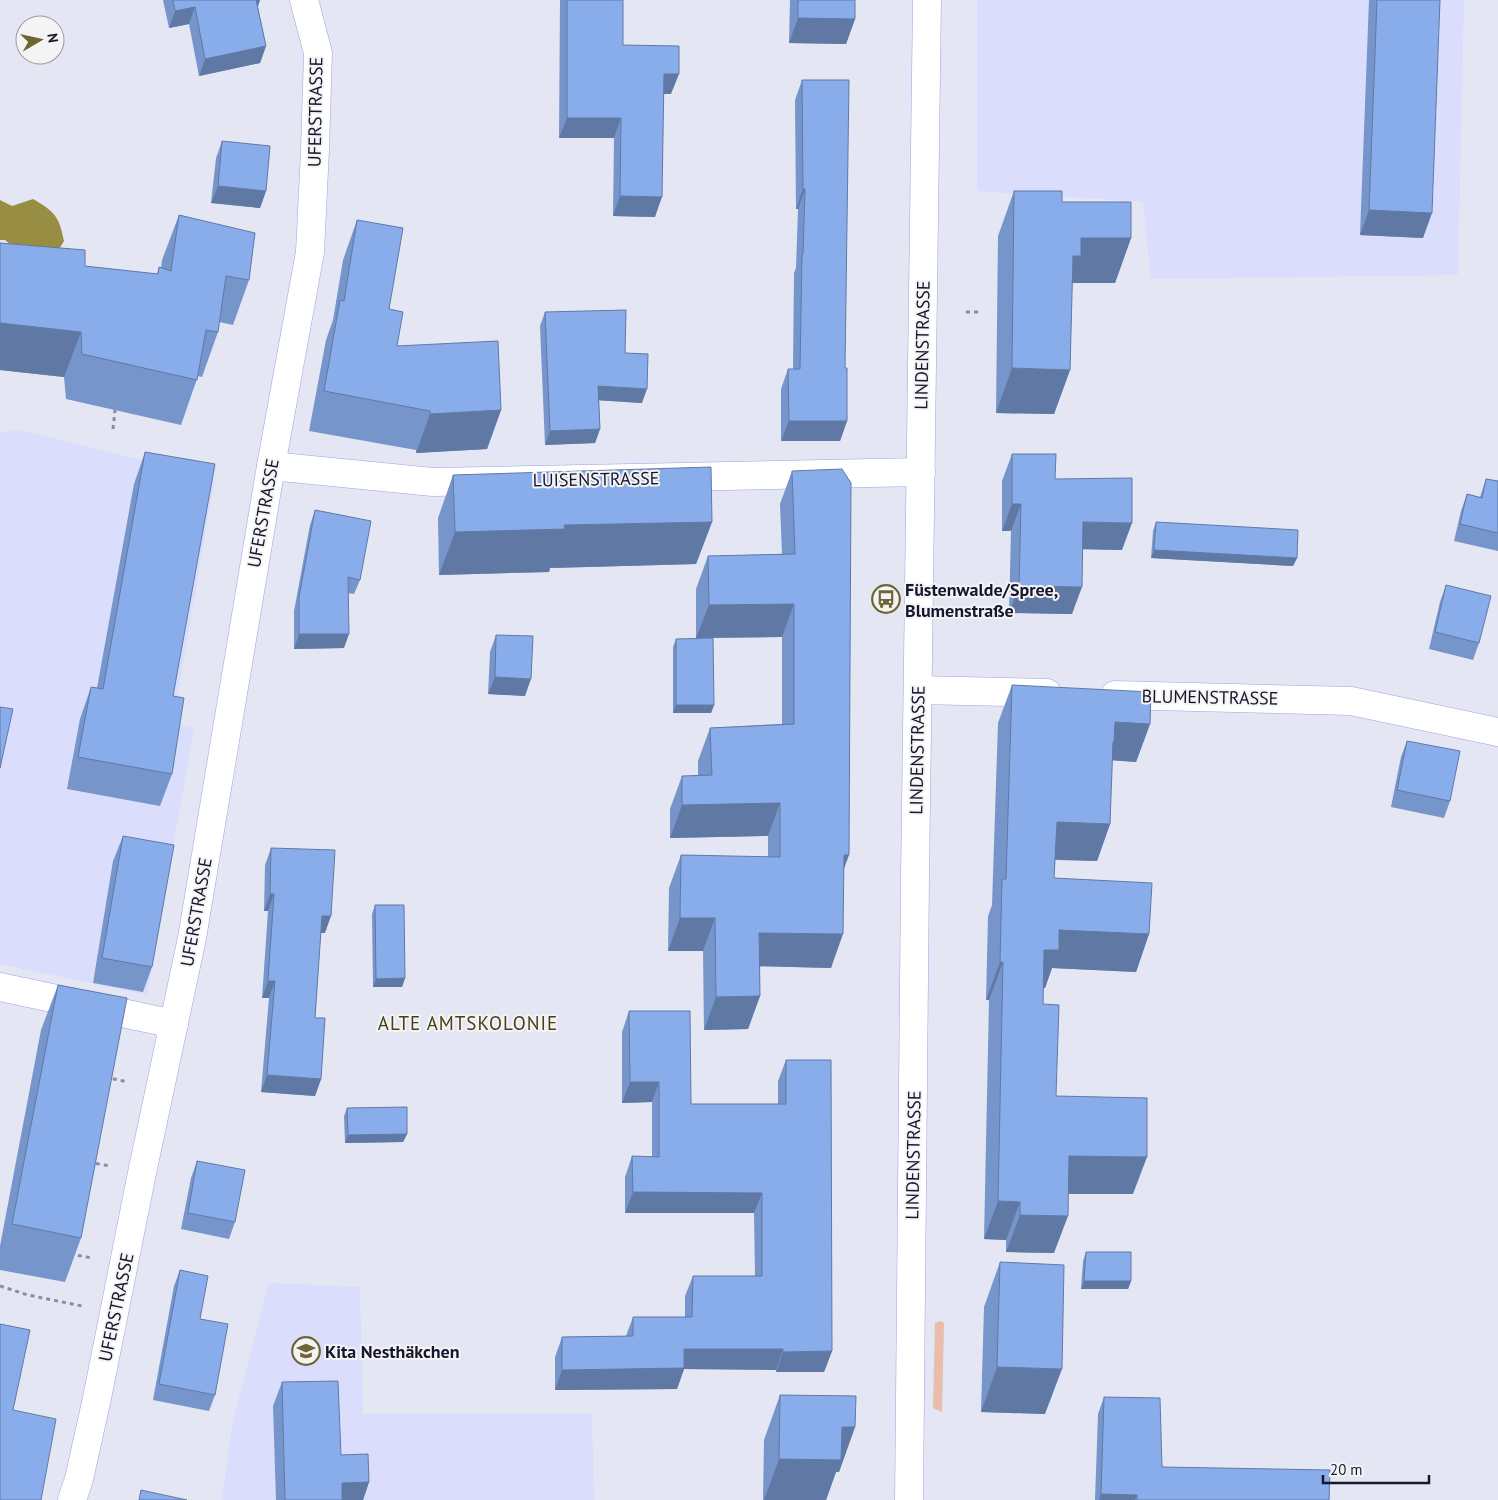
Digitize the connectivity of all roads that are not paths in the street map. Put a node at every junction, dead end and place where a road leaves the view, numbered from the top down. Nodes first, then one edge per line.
1 (304, 0) edge
2 (927, 0) edge
3 (271, 466) junction
4 (921, 472) junction
5 (918, 690) junction
6 (1498, 732) edge
7 (0, 987) edge
8 (174, 1024) junction
9 (72, 1500) edge
10 (909, 1500) edge

1 - 3 street, UFERSTRASSE
2 - 4 street, LINDENSTRASSE
3 - 4 street, LUISENSTRASSE
3 - 8 street, UFERSTRASSE
4 - 5 street, LINDENSTRASSE
5 - 6 street, BLUMENSTRASSE
5 - 10 street, LINDENSTRASSE
7 - 8 street
8 - 9 street, UFERSTRASSE

